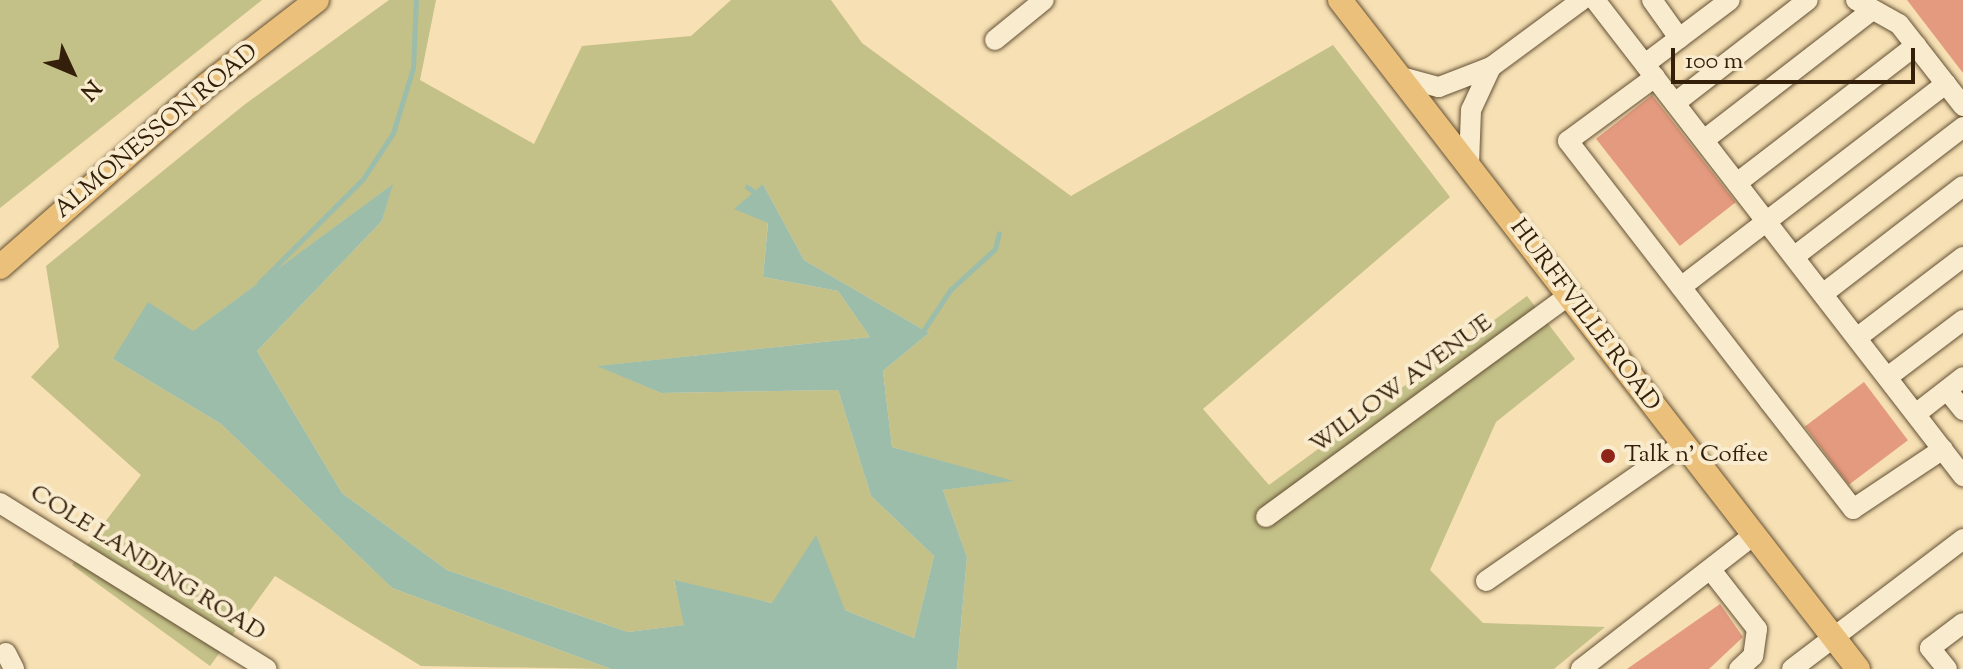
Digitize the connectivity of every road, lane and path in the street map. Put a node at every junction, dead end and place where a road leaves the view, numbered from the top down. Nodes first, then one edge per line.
1 (317, 0) edge
2 (1044, 0) edge
3 (1340, 0) edge
4 (1582, 0) edge
5 (1595, 0) edge
6 (1652, 0) edge
7 (1730, 0) edge
8 (1808, 0) edge
9 (1864, 5) edge
10 (1679, 38) junction
11 (995, 40) dead end
12 (1916, 45) junction
13 (1491, 67) junction
14 (1650, 70) junction
15 (1401, 77) junction
16 (1946, 84) junction
17 (1675, 103) junction
18 (1963, 106) edge
19 (1963, 127) edge
20 (1704, 140) junction
21 (1469, 165) junction
22 (1737, 183) junction
23 (1963, 186) edge
24 (1768, 220) junction
25 (1795, 256) junction
26 (1963, 257) edge
27 (0, 267) edge
28 (1681, 287) junction
29 (1824, 293) junction
30 (1569, 295) junction
31 (1963, 320) edge
32 (1858, 337) junction
33 (1889, 376) junction
34 (1955, 384) edge
35 (1963, 410) edge
36 (1917, 413) junction
37 (1683, 444) junction
38 (1943, 449) junction
39 (1963, 476) edge
40 (0, 503) edge
41 (1266, 517) dead end
42 (1754, 535) junction
43 (1963, 539) edge
44 (1711, 570) junction
45 (1486, 581) dead end
46 (1963, 623) edge
47 (1834, 638) junction
48 (267, 669) edge
49 (1581, 669) edge
50 (1739, 669) edge
51 (1792, 669) edge
52 (1858, 669) edge
53 (1947, 669) edge

1 - 27 main road, ALMONESSON ROAD
2 - 11 street
3 - 15 main road, HURFFVILLE ROAD
4 - 13 street
5 - 14 street
6 - 10 street
7 - 10 street
8 - 17 street
9 - 12 street
9 - 20 street
10 - 14 street
12 - 16 street
12 - 22 street
13 - 15 street
13 - 21 street
14 - 17 street
14 - 28 street
15 - 21 main road, HURFFVILLE ROAD
16 - 18 street
16 - 24 street
17 - 20 street
19 - 25 street
20 - 22 street
21 - 30 main road, HURFFVILLE ROAD
22 - 24 street
23 - 29 street
24 - 25 street
24 - 28 street
25 - 29 street
26 - 32 street
28 - 38 street
29 - 32 street
30 - 37 main road, HURFFVILLE ROAD
30 - 41 street, WILLOW AVENUE
31 - 33 street
32 - 33 street
33 - 36 street
34 - 35 street
34 - 36 street
36 - 38 street
37 - 42 main road, HURFFVILLE ROAD
37 - 45 street
38 - 39 street
40 - 48 street, COLE LANDING ROAD
42 - 44 street
42 - 47 main road, HURFFVILLE ROAD
43 - 47 street
44 - 49 street
44 - 50 street
46 - 53 street
47 - 51 street
47 - 52 main road, HURFFVILLE ROAD

